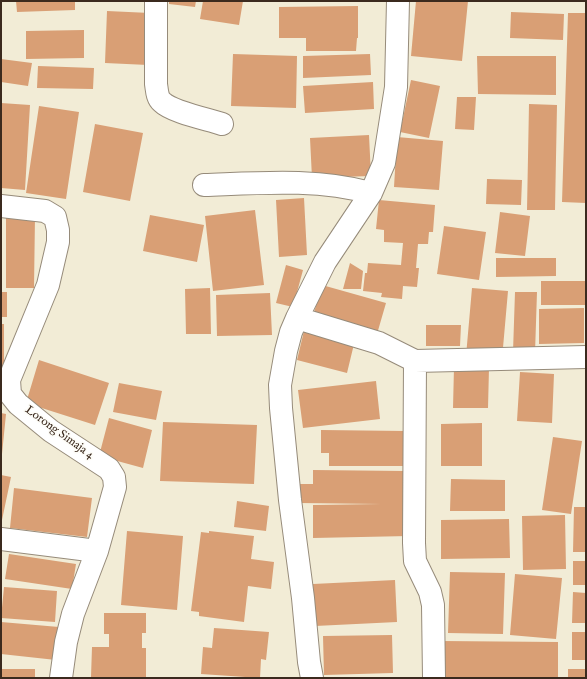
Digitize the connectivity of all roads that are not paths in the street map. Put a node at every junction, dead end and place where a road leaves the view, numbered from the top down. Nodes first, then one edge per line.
1 (156, 1) edge
2 (398, 1) edge
3 (222, 124) dead end
4 (204, 185) dead end
5 (371, 193) junction
6 (1, 206) edge
7 (297, 318) junction
8 (586, 358) edge
9 (414, 361) junction
10 (1, 539) edge
11 (97, 552) junction
12 (61, 678) edge
13 (312, 678) edge
14 (434, 678) edge

1 - 3 street
2 - 5 street
4 - 5 street
5 - 7 street
6 - 11 street, Lorong Simaja 4
7 - 9 street
7 - 13 street
8 - 9 street
9 - 14 street
10 - 11 street
11 - 12 street, Lorong Simaja 4

